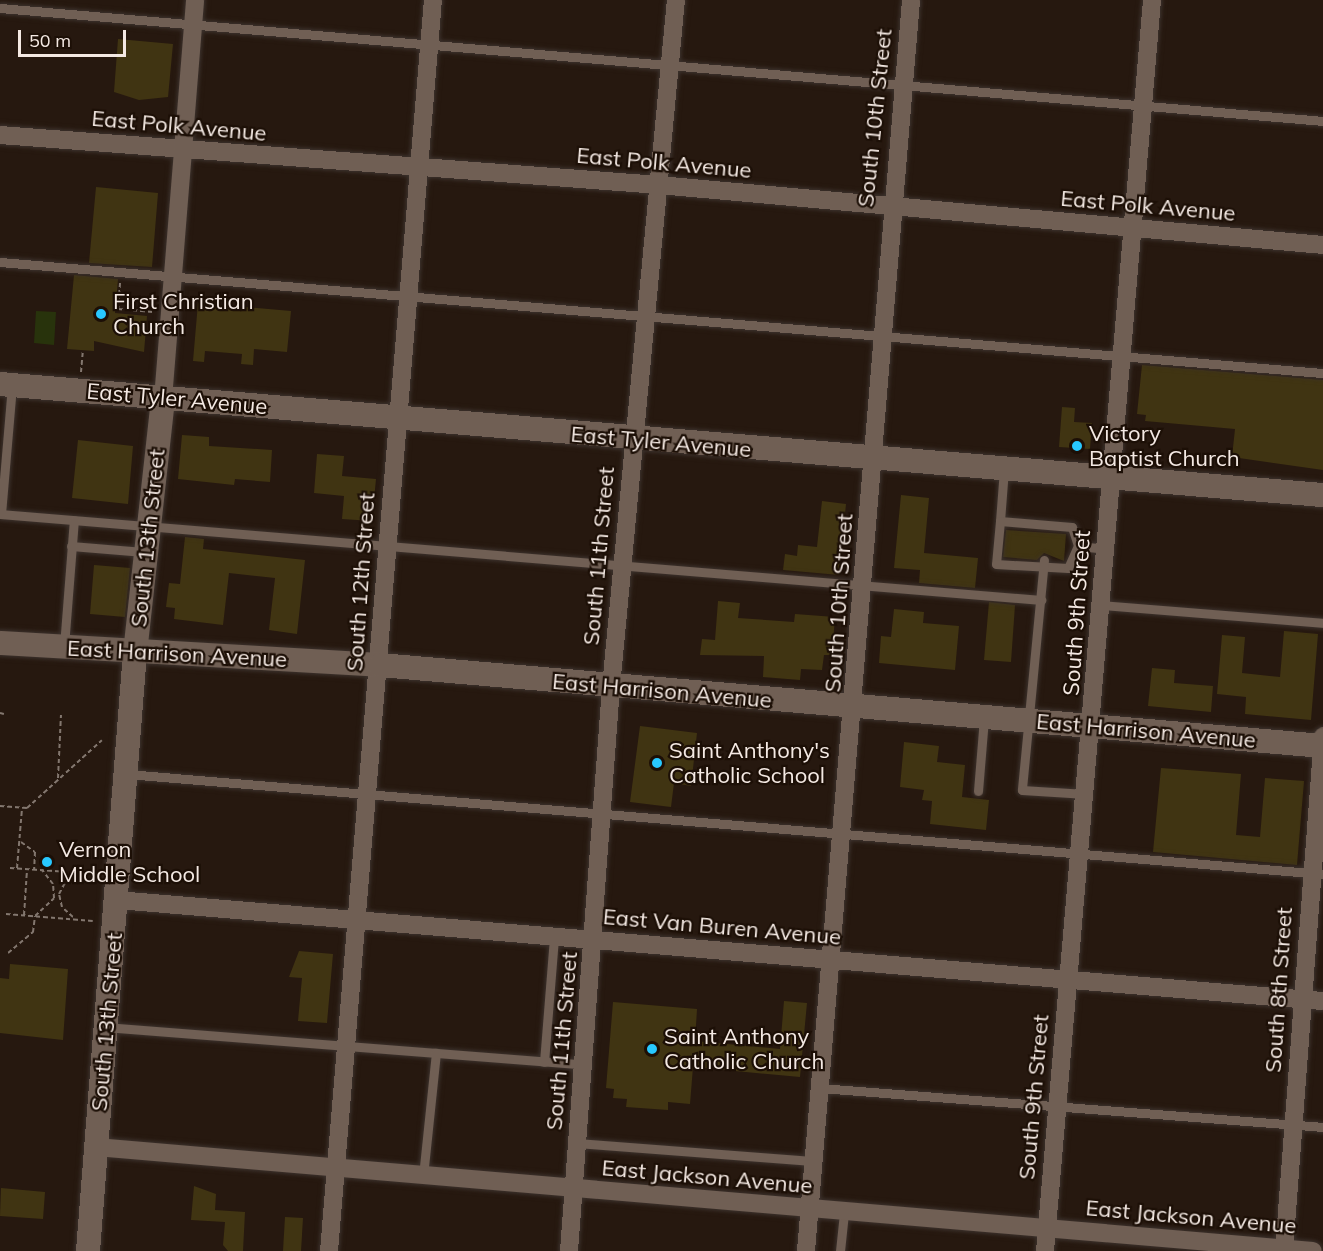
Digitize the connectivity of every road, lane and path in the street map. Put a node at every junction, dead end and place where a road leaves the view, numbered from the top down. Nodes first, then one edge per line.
1 (195, 0) edge
2 (433, 0) edge
3 (676, 0) edge
4 (911, 0) edge
5 (1152, 0) edge
6 (0, 8) edge
7 (193, 24) junction
8 (429, 45) junction
9 (670, 65) junction
10 (903, 84) junction
11 (1143, 106) junction
12 (1323, 121) edge
13 (0, 135) edge
14 (182, 150) junction
15 (418, 169) junction
16 (659, 185) junction
17 (890, 207) junction
18 (1132, 228) junction
19 (1323, 245) edge
20 (0, 262) edge
21 (121, 272) junction
22 (172, 276) junction
23 (407, 297) junction
24 (155, 312) dead end
25 (646, 316) junction
26 (882, 335) junction
27 (83, 350) dead end
28 (1122, 356) junction
29 (81, 372) dead end
30 (1323, 373) edge
31 (6, 385) edge
32 (163, 399) junction
33 (396, 418) junction
34 (635, 440) junction
35 (874, 458) junction
36 (1004, 468) junction
37 (1111, 477) junction
38 (1323, 495) edge
39 (1, 514) edge
40 (74, 520) junction
41 (1000, 521) junction
42 (149, 527) junction
43 (72, 546) junction
44 (388, 546) junction
45 (1078, 546) junction
46 (1106, 549) junction
47 (146, 552) junction
48 (1044, 563) junction
49 (623, 566) junction
50 (864, 585) junction
51 (1041, 600) junction
52 (1101, 605) junction
53 (1323, 623) edge
54 (0, 643) edge
55 (63, 648) junction
56 (135, 653) junction
57 (380, 665) junction
58 (611, 687) junction
59 (855, 708) junction
60 (0, 713) edge
61 (4, 714) dead end
62 (61, 715) dead end
63 (984, 718) junction
64 (1029, 721) junction
65 (1093, 725) junction
66 (102, 740) dead end
67 (1323, 742) edge
68 (126, 774) junction
69 (58, 780) junction
70 (978, 791) dead end
71 (369, 794) junction
72 (1086, 794) junction
73 (0, 806) edge
74 (22, 807) junction
75 (603, 814) junction
76 (843, 835) junction
77 (20, 842) junction
78 (1080, 855) junction
79 (10, 868) dead end
80 (17, 868) junction
81 (27, 869) junction
82 (34, 869) junction
83 (42, 870) junction
84 (80, 872) junction
85 (1317, 873) edge
86 (98, 874) dead end
87 (117, 900) junction
88 (6, 914) dead end
89 (24, 915) junction
90 (34, 916) junction
91 (75, 919) junction
92 (358, 920) junction
93 (93, 921) dead end
94 (554, 937) junction
95 (595, 940) junction
96 (8, 953) dead end
97 (832, 960) junction
98 (1068, 980) junction
99 (1302, 1000) junction
100 (1323, 1001) edge
101 (106, 1027) junction
102 (346, 1045) junction
103 (436, 1053) junction
104 (544, 1062) junction
105 (585, 1065) junction
106 (820, 1088) junction
107 (1057, 1105) junction
108 (1293, 1124) junction
109 (1323, 1127) edge
110 (578, 1143) junction
111 (96, 1147) junction
112 (814, 1161) junction
113 (336, 1167) junction
114 (423, 1176) junction
115 (574, 1190) junction
116 (810, 1209) junction
117 (844, 1212) junction
118 (1047, 1229) junction
119 (1284, 1250) edge
120 (88, 1251) edge
121 (329, 1251) edge
122 (569, 1251) edge
123 (806, 1251) edge
124 (840, 1251) edge
125 (1045, 1251) edge
126 (1313, 1251) edge

1 - 7 street, South 13th Street
2 - 8 street, South 12th Street
3 - 9 street, South 11th Street
4 - 10 street, South 10th Street
5 - 11 street, South 9th Street
6 - 7 lane
7 - 8 lane
7 - 14 street, South 13th Street
8 - 9 lane
8 - 15 street, South 12th Street
9 - 10 lane
9 - 16 street, South 11th Street
10 - 11 lane
10 - 17 street, South 10th Street
11 - 12 lane
11 - 18 street, South 9th Street
13 - 14 street, East Polk Avenue
14 - 15 street, East Polk Avenue
14 - 22 street, South 13th Street
15 - 16 street, East Polk Avenue
15 - 23 street, South 12th Street
16 - 17 street, East Polk Avenue
16 - 25 street, South 11th Street
17 - 18 street, East Polk Avenue
17 - 26 street, South 10th Street
18 - 19 street, East Polk Avenue
18 - 28 street, South 9th Street
20 - 21 lane
21 - 22 lane
21 - 24 path
22 - 23 lane
22 - 32 street, South 13th Street
23 - 25 lane
23 - 33 street, South 12th Street
25 - 26 lane
25 - 34 street, South 11th Street
26 - 28 lane
26 - 35 street, South 10th Street
27 - 29 path
28 - 30 lane
28 - 37 street, South 9th Street
31 - 32 main road, East Tyler Avenue
31 - 39 lane
32 - 33 main road, East Tyler Avenue
32 - 42 main road, South 13th Street
33 - 34 main road, East Tyler Avenue
33 - 44 street, South 12th Street
34 - 35 main road, East Tyler Avenue
34 - 49 street, South 11th Street
35 - 36 main road, East Tyler Avenue
35 - 50 street, South 10th Street
36 - 37 main road, East Tyler Avenue
36 - 41 lane
37 - 38 main road, East Tyler Avenue
37 - 46 street, South 9th Street
39 - 40 lane
40 - 42 lane
40 - 43 lane
41 - 45 lane
41 - 48 lane
42 - 44 lane
42 - 47 main road, South 13th Street
43 - 47 lane
43 - 55 lane
44 - 49 lane
44 - 57 street, South 12th Street
45 - 46 lane
45 - 48 lane
46 - 52 street, South 9th Street
47 - 56 main road, South 13th Street
48 - 51 lane
49 - 50 lane
49 - 58 street, South 11th Street
50 - 51 lane
50 - 59 street, South 10th Street
51 - 64 lane
52 - 53 lane
52 - 65 street, South 9th Street
54 - 55 main road, East Harrison Avenue
55 - 56 main road, East Harrison Avenue
56 - 57 main road, East Harrison Avenue
56 - 68 main road, South 13th Street
57 - 58 main road, East Harrison Avenue
57 - 71 street, South 12th Street
58 - 59 main road, East Harrison Avenue
58 - 75 street, South 11th Street
59 - 63 main road, East Harrison Avenue
59 - 76 street, South 10th Street
60 - 61 path
62 - 69 path
63 - 64 main road, East Harrison Avenue
63 - 70 lane
64 - 65 main road, East Harrison Avenue
64 - 72 lane
65 - 67 main road, East Harrison Avenue
65 - 72 street, South 9th Street
66 - 69 path
67 - 85 street, South 8th Street
68 - 71 lane
68 - 87 main road, South 13th Street
69 - 74 path
71 - 75 lane
71 - 92 street, South 12th Street
72 - 78 street, South 9th Street
73 - 74 path
74 - 77 path
75 - 76 lane
75 - 95 street, South 11th Street
76 - 78 lane
76 - 97 street, South 10th Street
77 - 80 path
77 - 82 path
78 - 85 lane
78 - 98 street, South 9th Street
79 - 80 path
80 - 81 path
81 - 82 path
81 - 89 path
82 - 83 path
83 - 84 path
83 - 90 path
84 - 86 path
84 - 91 path
85 - 99 street, South 8th Street
87 - 92 street, East Van Buren Avenue
87 - 101 main road, South 13th Street
88 - 89 path
89 - 90 path
90 - 91 path
90 - 96 path
91 - 93 path
92 - 94 street, East Van Buren Avenue
92 - 102 street, South 12th Street
94 - 95 street, East Van Buren Avenue
94 - 104 lane
95 - 97 street, East Van Buren Avenue
95 - 105 street, South 11th Street
97 - 98 street, East Van Buren Avenue
97 - 106 street, South 10th Street
98 - 99 street, East Van Buren Avenue
98 - 107 street, South 9th Street
99 - 100 street, East Van Buren Avenue
99 - 108 street, South 8th Street
101 - 102 lane
101 - 111 main road, South 13th Street
102 - 103 lane
102 - 113 street, South 12th Street
103 - 104 lane
103 - 114 lane
104 - 105 lane
105 - 110 street, South 11th Street
106 - 107 lane
106 - 112 street, South 10th Street
107 - 108 lane
107 - 118 street, South 9th Street
108 - 109 lane
108 - 119 street, South 8th Street
110 - 112 lane
110 - 115 street, South 11th Street
111 - 113 street, East Jackson Avenue
111 - 120 main road, South 13th Street
112 - 116 street, South 10th Street
113 - 114 street, East Jackson Avenue
113 - 121 street, South 12th Street
114 - 115 street, East Jackson Avenue
115 - 116 street, East Jackson Avenue
115 - 122 street, South 11th Street
116 - 117 street, East Jackson Avenue
116 - 123 street, South 10th Street
117 - 118 street, East Jackson Avenue
117 - 124 lane
118 - 119 street, East Jackson Avenue
118 - 125 street, South 9th Street
119 - 126 street, East Jackson Avenue

